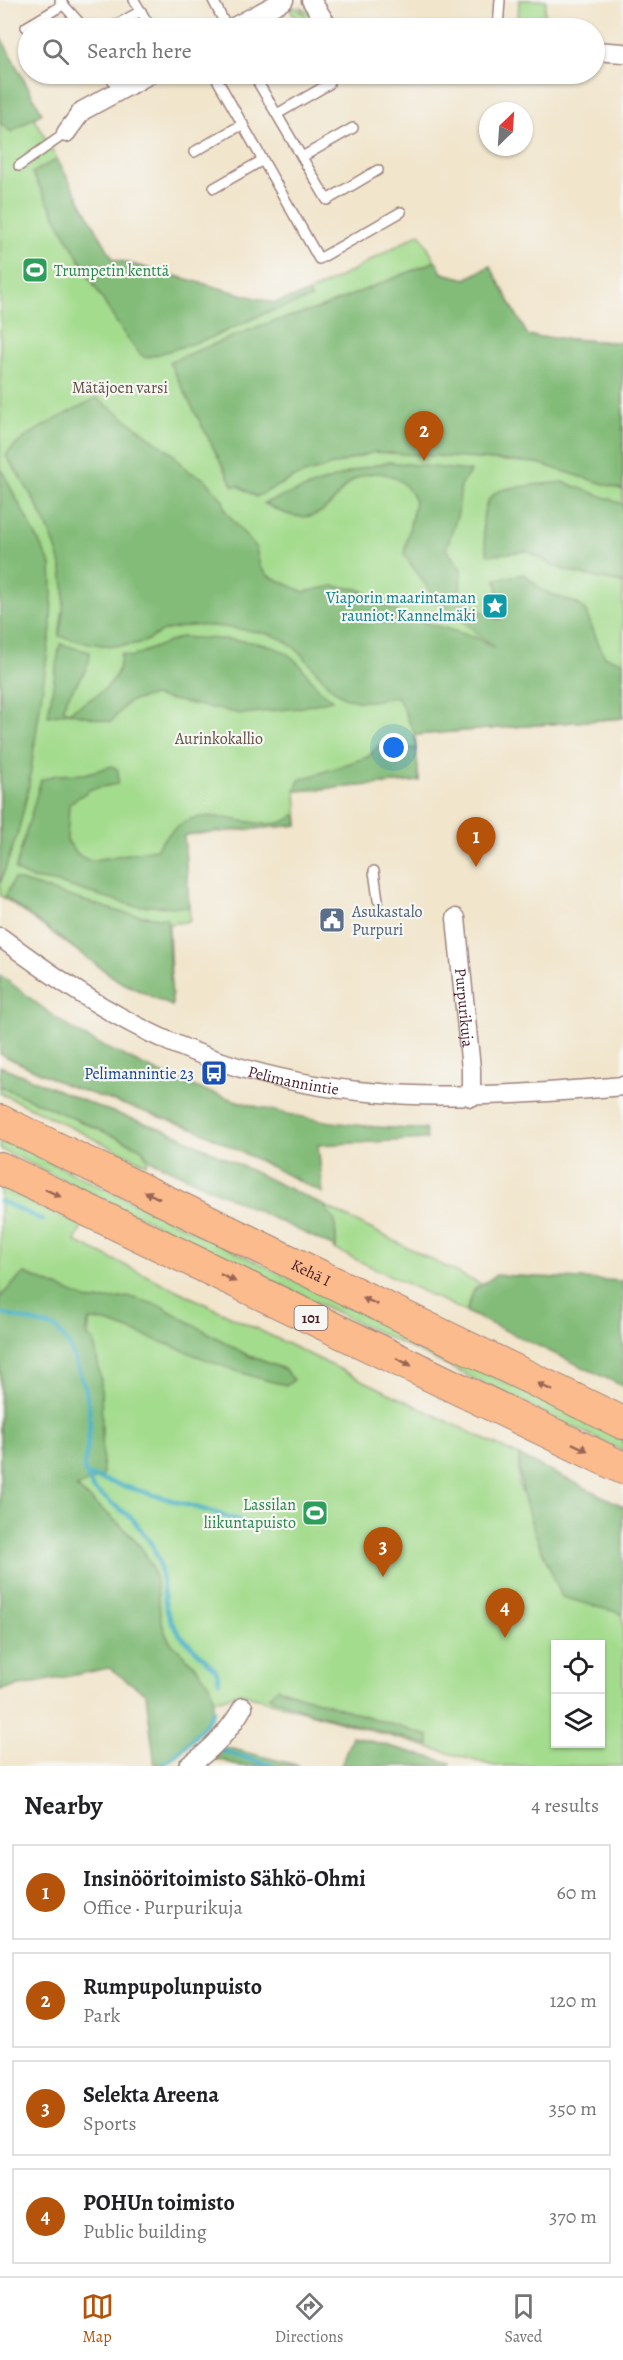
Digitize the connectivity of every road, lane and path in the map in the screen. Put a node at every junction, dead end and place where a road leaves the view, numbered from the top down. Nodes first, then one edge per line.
1 (134, 0) edge
2 (213, 0) edge
3 (284, 0) edge
4 (311, 0) edge
5 (500, 0) edge
6 (61, 3) edge
7 (141, 11) junction
8 (39, 18) edge
9 (74, 18) edge
10 (128, 18) edge
11 (145, 18) edge
12 (224, 18) edge
13 (249, 18) edge
14 (323, 18) edge
15 (499, 18) edge
16 (605, 51) edge
17 (623, 52) edge
18 (115, 84) edge
19 (132, 84) edge
20 (220, 84) edge
21 (259, 84) edge
22 (329, 84) dead end
23 (119, 91) junction
24 (277, 114) junction
25 (243, 124) junction
26 (353, 128) dead end
27 (66, 133) joint
28 (194, 152) dead end
29 (302, 157) junction
30 (263, 160) junction
31 (19, 166) dead end
32 (378, 170) dead end
33 (214, 188) dead end
34 (401, 212) dead end
35 (374, 871) dead end
36 (378, 900) dead end
37 (456, 918) dead end
38 (0, 936) edge
39 (623, 1086) edge
40 (471, 1097) junction
41 (0, 1121) edge
42 (0, 1168) edge
43 (623, 1423) edge
44 (623, 1468) edge
45 (243, 1707) dead end
46 (198, 1763) edge

1 - 7 lane
2 - 12 lane
3 - 13 street
4 - 14 street
5 - 15 lane
6 - 8 lane
6 - 9 lane
7 - 10 lane
7 - 11 lane
16 - 17 street
18 - 23 lane
19 - 23 street
20 - 25 lane
21 - 24 lane
22 - 24 lane
23 - 27 street
24 - 29 lane
25 - 28 lane
25 - 30 lane
26 - 29 lane
27 - 31 lane
29 - 32 lane
30 - 33 lane
30 - 34 lane
35 - 36 lane
37 - 40 street, Purpurikuja
38 - 40 street, Pelimannintie
39 - 40 street, Pelimannintie
43 -> 41 highway, Kehä I / 101
42 -> 44 highway, 101
45 - 46 street

